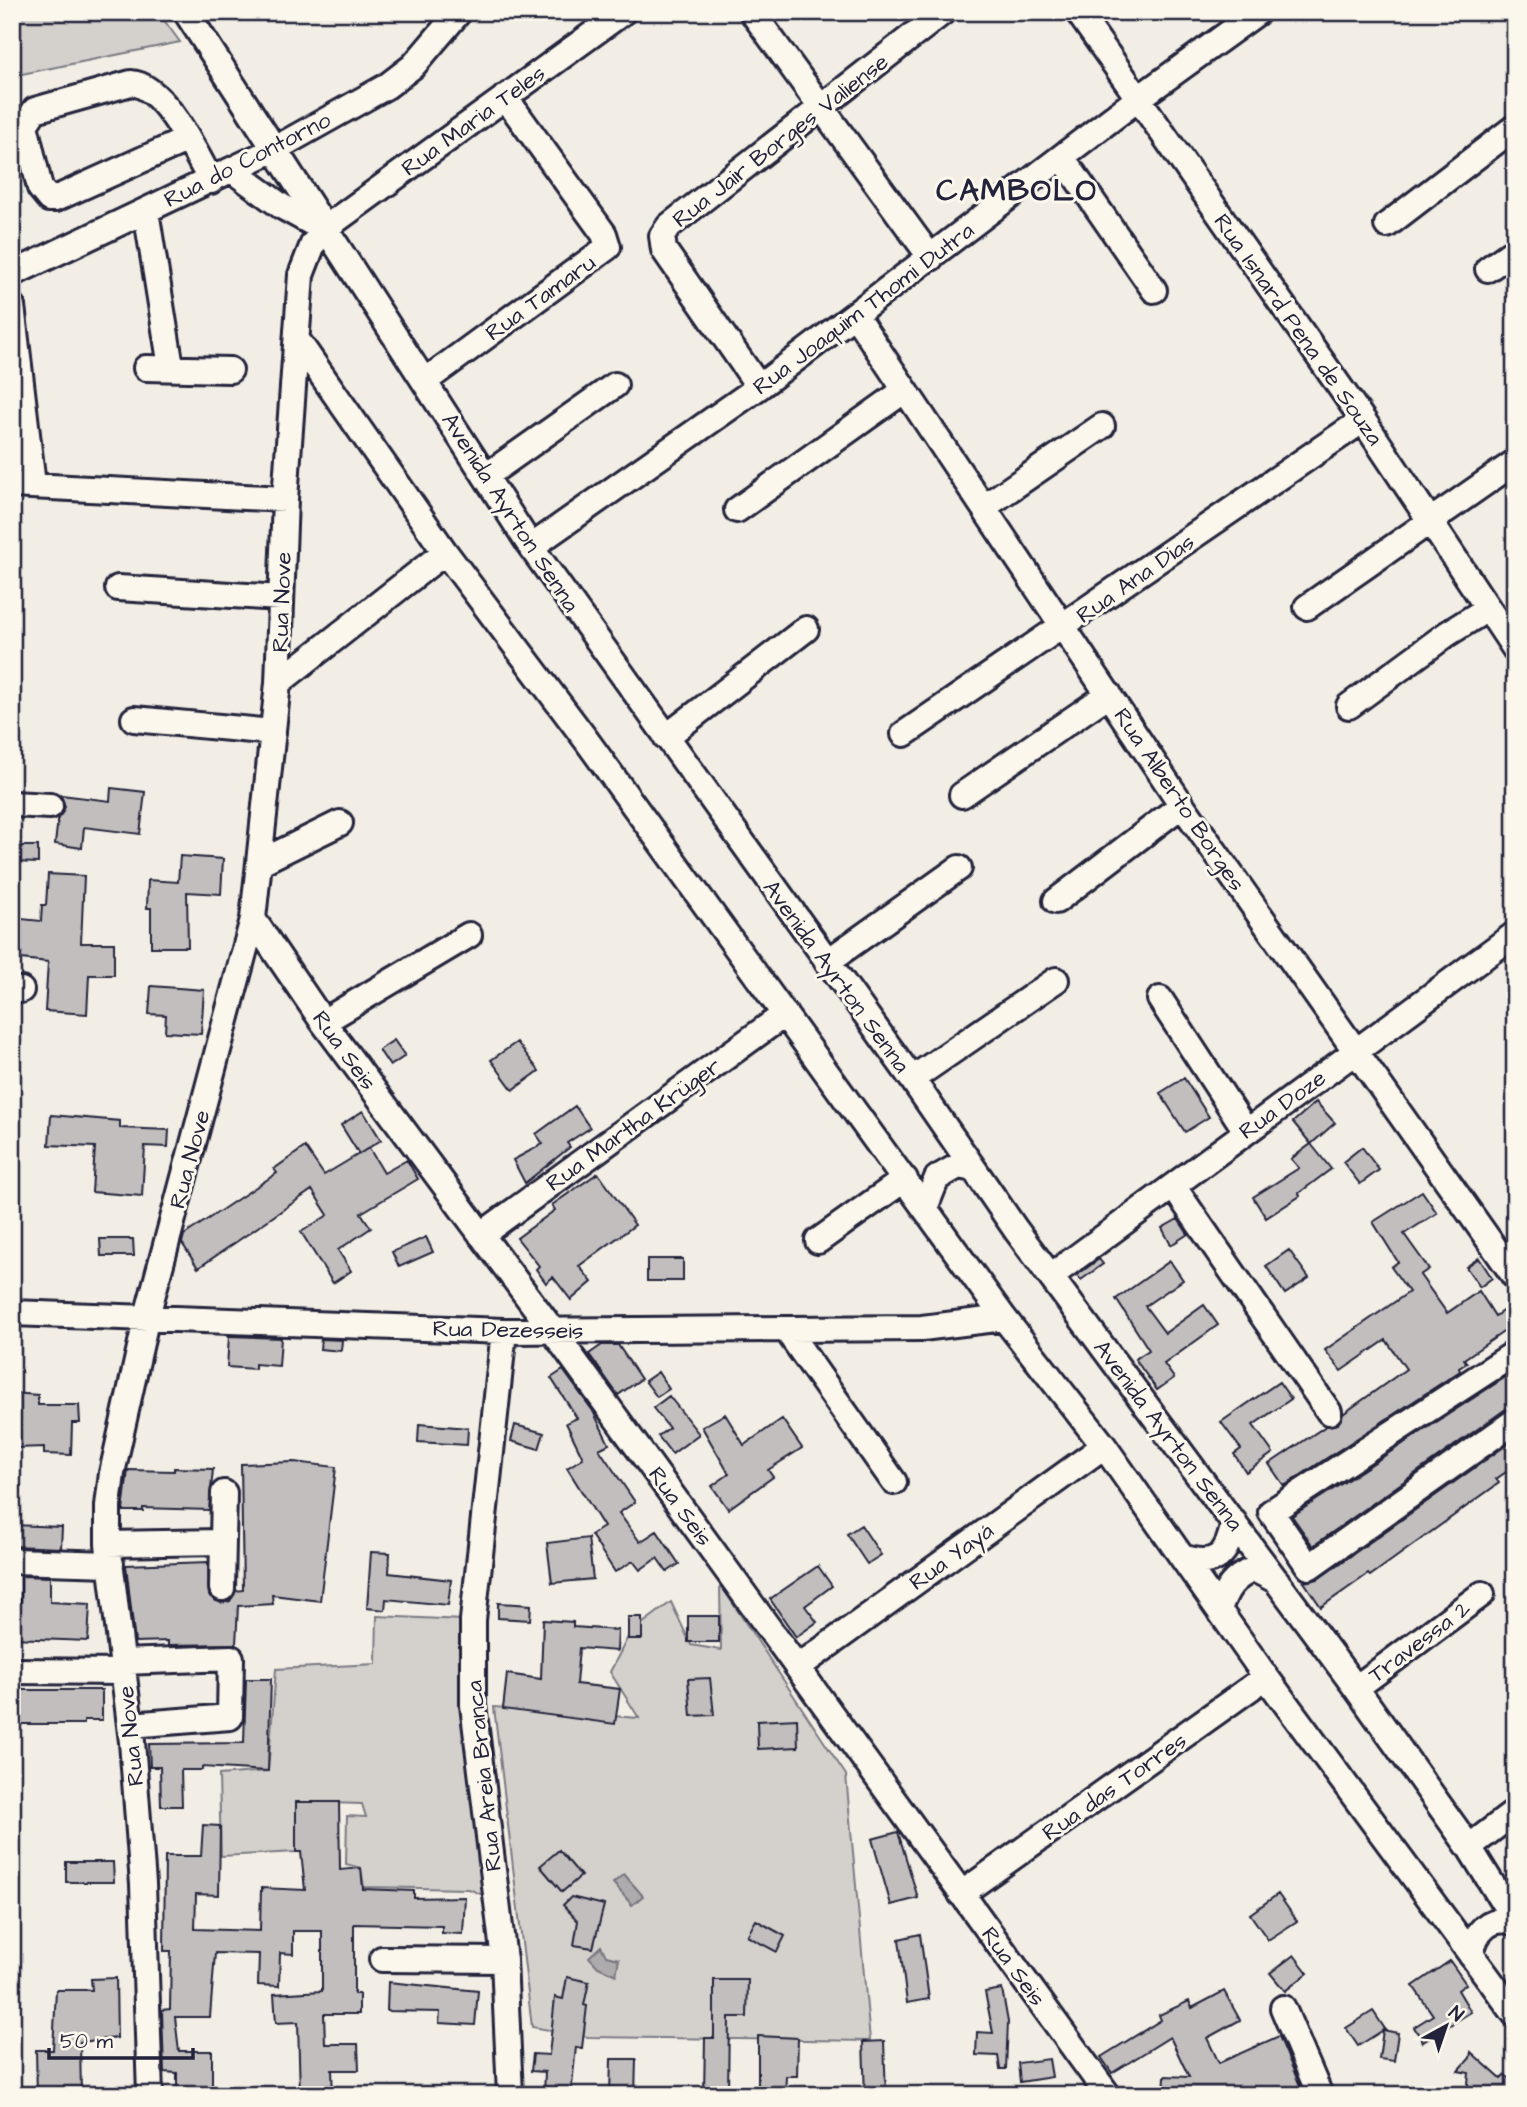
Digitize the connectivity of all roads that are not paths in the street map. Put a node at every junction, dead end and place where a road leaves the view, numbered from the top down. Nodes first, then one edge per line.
1 (186, 12) edge
2 (458, 12) edge
3 (623, 12) edge
4 (752, 12) edge
5 (943, 12) edge
6 (1078, 12) edge
7 (1258, 12) edge
8 (505, 97) junction
9 (1139, 98) junction
10 (820, 108) junction
11 (1515, 127) edge
12 (188, 139) junction
13 (273, 150) junction
14 (1062, 157) junction
15 (221, 176) junction
16 (146, 211) junction
17 (1387, 225) dead end
18 (324, 229) junction
19 (1515, 250) edge
20 (931, 258) junction
21 (1488, 270) dead end
22 (12, 274) edge
23 (1154, 290) dead end
24 (12, 306) edge
25 (855, 315) junction
26 (298, 341) junction
27 (171, 367) junction
28 (146, 368) dead end
29 (230, 370) dead end
30 (425, 381) junction
31 (615, 385) dead end
32 (759, 387) junction
33 (905, 390) junction
34 (1363, 420) junction
35 (1102, 426) dead end
36 (1515, 462) edge
37 (486, 476) junction
38 (23, 485) edge
39 (285, 499) junction
40 (984, 507) junction
41 (737, 510) dead end
42 (1429, 523) junction
43 (531, 547) junction
44 (445, 552) junction
45 (118, 588) dead end
46 (281, 598) junction
47 (1307, 607) dead end
48 (1487, 609) junction
49 (1063, 628) junction
50 (806, 629) dead end
51 (1515, 649) edge
52 (278, 683) junction
53 (1109, 694) junction
54 (1349, 706) dead end
55 (134, 719) dead end
56 (274, 732) junction
57 (904, 734) dead end
58 (666, 737) junction
59 (962, 795) dead end
60 (12, 804) edge
61 (1182, 805) junction
62 (50, 806) dead end
63 (340, 823) dead end
64 (261, 862) junction
65 (960, 868) dead end
66 (1056, 901) dead end
67 (253, 919) junction
68 (1515, 934) edge
69 (469, 935) dead end
70 (827, 962) junction
71 (1055, 980) dead end
72 (1160, 999) dead end
73 (785, 1014) junction
74 (323, 1022) junction
75 (1354, 1051) junction
76 (912, 1079) junction
77 (1246, 1131) junction
78 (974, 1169) junction
79 (905, 1179) junction
80 (1173, 1186) junction
81 (925, 1208) junction
82 (481, 1235) junction
83 (818, 1241) dead end
84 (1051, 1276) junction
85 (1515, 1277) edge
86 (12, 1313) edge
87 (147, 1316) junction
88 (1004, 1318) junction
89 (786, 1329) junction
90 (503, 1331) junction
91 (553, 1331) junction
92 (1515, 1353) edge
93 (1329, 1412) dead end
94 (1515, 1420) edge
95 (1104, 1446) junction
96 (894, 1482) dead end
97 (224, 1493) dead end
98 (1234, 1522) junction
99 (1282, 1530) junction
100 (220, 1542) junction
101 (1254, 1550) junction
102 (109, 1554) junction
103 (1182, 1557) junction
104 (12, 1561) edge
105 (1277, 1581) junction
106 (222, 1588) dead end
107 (1482, 1594) dead end
108 (1219, 1610) junction
109 (122, 1667) junction
110 (798, 1667) junction
111 (12, 1671) edge
112 (1266, 1677) junction
113 (1356, 1688) junction
114 (130, 1725) junction
115 (1515, 1812) edge
116 (1469, 1847) junction
117 (961, 1894) junction
118 (1515, 1922) edge
119 (1471, 1955) junction
120 (383, 1959) dead end
121 (504, 1960) junction
122 (1283, 2008) dead end
123 (1515, 2014) edge
124 (150, 2095) edge
125 (510, 2095) edge
126 (1108, 2095) edge
127 (1320, 2095) edge

1 - 13 street, Avenida Ayrton Senna
2 - 13 street, Rua do Contorno
3 - 8 street, Rua Maria Teles
4 - 10 street
5 - 10 street, Rua Jair Borges Valiense
6 - 9 street, Rua Isnard Pena de Souza
7 - 9 street, Rua Joaquim Thomi Dutra
8 - 18 street, Rua Maria Teles
8 - 30 street, Rua Tamaru
9 - 14 street, Rua Joaquim Thomi Dutra
9 - 34 street, Rua Isnard Pena de Souza
10 - 20 street
10 - 32 street, Rua Jair Borges Valiense
11 - 17 street
12 - 12 street
12 - 15 street
13 - 15 street, Rua do Contorno
13 - 18 street, Avenida Ayrton Senna
14 - 20 street, Rua Joaquim Thomi Dutra
14 - 23 street
15 - 16 street, Rua do Contorno
15 - 18 street
16 - 22 street, Rua do Contorno
16 - 27 street
18 - 26 street, Rua Nove
18 - 30 street, Avenida Ayrton Senna
19 - 21 street
20 - 25 street, Rua Joaquim Thomi Dutra
24 - 38 street
25 - 32 street, Rua Joaquim Thomi Dutra
25 - 33 street, Rua Alberto Borges
26 - 39 street, Rua Nove
26 - 44 street
27 - 28 street
27 - 29 street
30 - 37 street, Avenida Ayrton Senna
31 - 37 street
32 - 43 street, Rua Joaquim Thomi Dutra
33 - 40 street, Rua Alberto Borges
33 - 41 street
34 - 42 street, Rua Isnard Pena de Souza
34 - 49 street, Rua Ana Dias
35 - 40 street
36 - 42 street
37 - 43 street, Avenida Ayrton Senna
38 - 39 street
39 - 46 street, Rua Nove
40 - 49 street, Rua Alberto Borges
42 - 47 street
42 - 48 street, Rua Isnard Pena de Souza
43 - 58 street, Avenida Ayrton Senna
44 - 52 street
44 - 73 street
45 - 46 street
46 - 52 street, Rua Nove
48 - 51 street, Rua Isnard Pena de Souza
48 - 54 street
49 - 53 street, Rua Alberto Borges
49 - 57 street, Rua Ana Dias
50 - 58 street
52 - 56 street, Rua Nove
53 - 59 street
53 - 61 street, Rua Alberto Borges
55 - 56 street
56 - 64 street, Rua Nove
58 - 70 street, Avenida Ayrton Senna
60 - 62 street
61 - 66 street
61 - 75 street, Rua Alberto Borges
63 - 64 street
64 - 67 street, Rua Nove
65 - 70 street
67 - 74 street, Rua Seis
67 - 87 street, Rua Nove
68 - 75 street, Rua Doze
69 - 74 street
70 - 76 street, Avenida Ayrton Senna
71 - 76 street
72 - 77 street
73 - 79 street
73 - 82 street, Rua Martha Krüger
74 - 82 street, Rua Seis
75 - 77 street, Rua Doze
75 - 85 street, Rua Alberto Borges
76 - 78 street, Avenida Ayrton Senna
77 - 80 street, Rua Doze
78 - 81 street
78 - 84 street, Avenida Ayrton Senna
79 - 81 street
79 - 83 street
80 - 84 street, Rua Doze
80 - 93 street
81 - 88 street
82 - 91 street, Rua Seis
84 - 98 street, Avenida Ayrton Senna
86 - 87 street, Rua Dezesseis
87 - 90 street, Rua Dezesseis
87 - 102 street, Rua Nove
88 - 89 street, Rua Dezesseis
88 - 95 street
89 - 91 street, Rua Dezesseis
89 - 96 street
90 - 91 street, Rua Dezesseis
90 - 121 street, Rua Areia Branca
91 - 110 street, Rua Seis
92 - 99 street
94 - 99 street
95 - 103 street
95 - 110 street, Rua Yayá
97 - 100 street
98 - 101 street, Avenida Ayrton Senna
98 - 103 street
99 - 101 street
100 - 102 street
100 - 106 street
101 - 105 street, Avenida Ayrton Senna
102 - 104 street
102 - 109 street, Rua Nove
103 - 108 street
105 - 108 street
105 - 113 street, Avenida Ayrton Senna
107 - 113 street, Travessa 2
108 - 112 street
109 - 111 street
109 - 114 street, Rua Nove
109 - 114 street
110 - 117 street, Rua Seis
112 - 117 street, Rua das Torres
112 - 119 street
113 - 116 street, Avenida Ayrton Senna
114 - 124 street, Rua Nove
115 - 116 street
116 - 118 street, Avenida Ayrton Senna
117 - 126 street, Rua Seis
118 - 119 street
119 - 123 street
120 - 121 street
121 - 125 street, Rua Areia Branca
122 - 127 street

